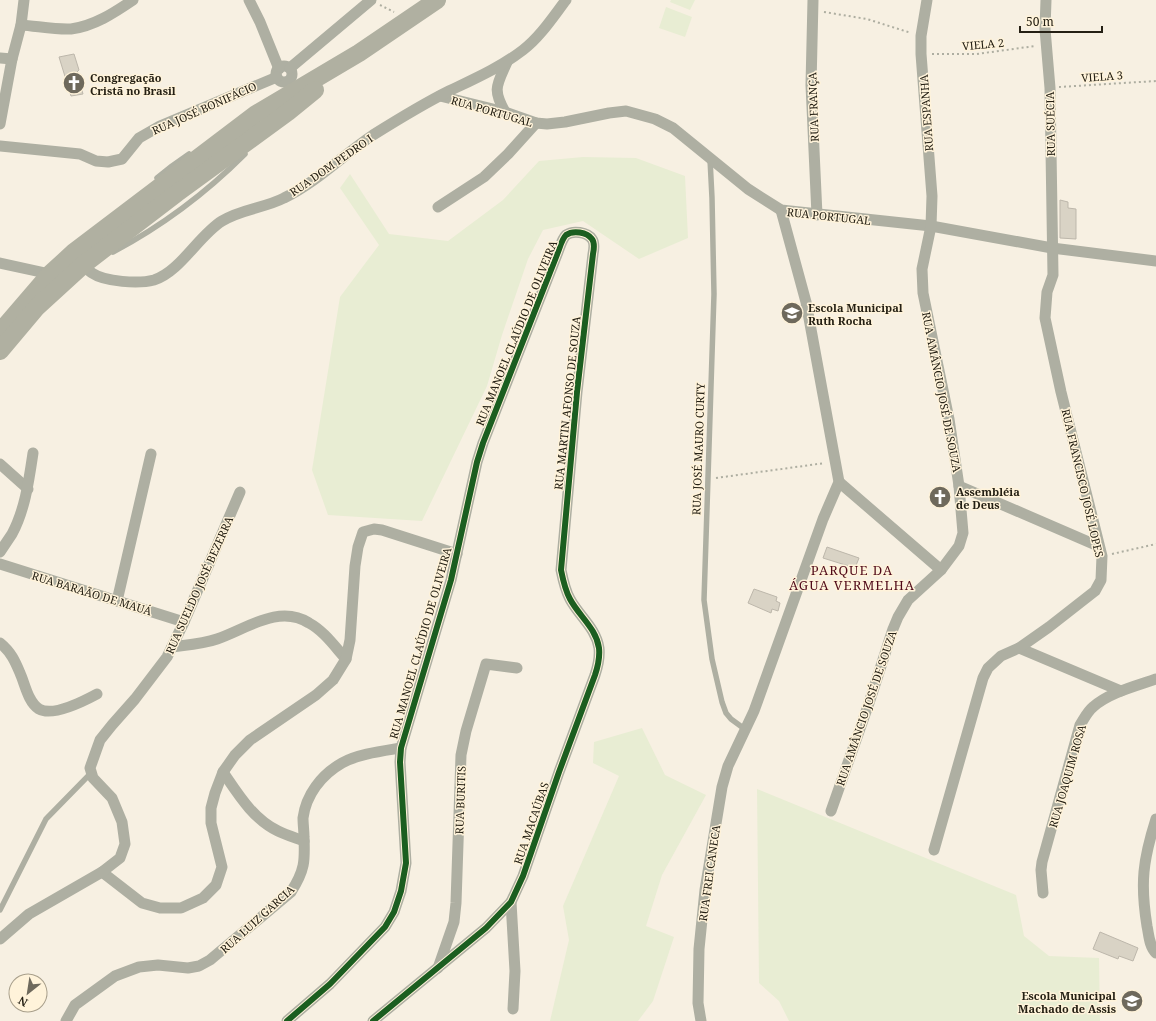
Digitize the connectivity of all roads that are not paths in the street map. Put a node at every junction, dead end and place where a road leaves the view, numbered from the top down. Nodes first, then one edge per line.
1 (24, 0) edge
2 (132, 0) edge
3 (249, 0) edge
4 (371, 0) edge
5 (437, 0) edge
6 (566, 0) edge
7 (926, 0) edge
8 (1046, 0) edge
9 (813, 5) edge
10 (21, 25) junction
11 (0, 58) edge
12 (12, 59) junction
13 (507, 62) junction
14 (286, 84) junction
15 (440, 96) junction
16 (505, 112) junction
17 (261, 121) junction
18 (0, 124) edge
19 (536, 124) junction
20 (211, 141) dead end
21 (254, 144) dead end
22 (0, 146) edge
23 (248, 150) dead end
24 (191, 152) dead end
25 (710, 156) junction
26 (155, 180) dead end
27 (132, 200) dead end
28 (438, 207) dead end
29 (781, 210) junction
30 (817, 215) junction
31 (930, 226) junction
32 (582, 233) joint
33 (1052, 248) junction
34 (82, 259) junction
35 (1156, 261) edge
36 (0, 263) edge
37 (50, 274) junction
38 (0, 332) edge
39 (0, 351) edge
40 (33, 453) dead end
41 (151, 454) dead end
42 (0, 464) edge
43 (839, 482) junction
44 (960, 486) junction
45 (28, 489) junction
46 (240, 492) dead end
47 (1100, 551) junction
48 (0, 552) edge
49 (457, 554) junction
50 (0, 564) edge
51 (941, 570) junction
52 (563, 582) joint
53 (117, 601) junction
54 (184, 622) junction
55 (0, 643) edge
56 (172, 647) junction
57 (1018, 648) junction
58 (346, 659) junction
59 (517, 668) dead end
60 (1156, 679) edge
61 (1121, 691) junction
62 (97, 694) dead end
63 (746, 730) junction
64 (401, 748) junction
65 (223, 772) junction
66 (91, 773) junction
67 (831, 810) dead end
68 (1156, 819) edge
69 (304, 841) junction
70 (934, 850) dead end
71 (102, 872) junction
72 (1043, 893) dead end
73 (511, 902) junction
74 (0, 910) edge
75 (1, 935) edge
76 (1156, 952) edge
77 (438, 968) junction
78 (513, 1009) dead end
79 (66, 1020) edge
80 (287, 1021) edge
81 (373, 1021) edge
82 (701, 1021) edge

1 - 10 street
2 - 10 street
3 - 14 street
4 - 14 street, RUA JOSÉ BONIFÁCIO
5 - 14 main road
6 - 13 street, RUA DOM PEDRO I
7 - 31 street, RUA ESPANHA
8 - 33 street, RUA SUÉCIA
9 - 30 street, RUA FRANÇA
10 - 12 street
11 - 12 street
12 - 18 street
13 - 15 street, RUA DOM PEDRO I
13 - 16 street
14 - 17 main road
14 - 22 street, RUA JOSÉ BONIFÁCIO
15 - 16 street, RUA PORTUGAL
15 - 34 street, RUA DOM PEDRO I
16 - 19 street, RUA PORTUGAL
17 - 20 lane
17 - 21 lane
17 - 34 main road
17 - 34 main road
19 - 25 street, RUA PORTUGAL
19 - 28 street
23 - 34 lane
24 - 26 lane
25 - 29 street, RUA PORTUGAL
25 - 63 lane, RUA JOSÉ MAURO CURTY
27 - 34 lane
29 - 30 street, RUA PORTUGAL
29 - 43 street
30 - 31 street, RUA PORTUGAL
31 - 33 street, RUA PORTUGAL
31 - 44 street, RUA AMÂNCIO JOSÉ DE SOUZA
32 - 49 street, RUA MANOEL CLAÚDIO DE OLIVEIRA
32 - 52 street, RUA MARTIN AFONSO DE SOUZA
33 - 35 street, RUA PORTUGAL
33 - 47 street, RUA FRANCISCO JOSÉ LOPES
34 - 37 main road
34 - 39 main road
36 - 37 street
37 - 38 main road
40 - 45 street
41 - 53 street
42 - 45 street
43 - 51 street
43 - 63 street, RUA FREI CANECA
44 - 47 street
44 - 51 street, RUA AMÂNCIO JOSÉ DE SOUZA
45 - 48 street
46 - 54 street, RUA SUELDO JOSÉ BEZERRA
47 - 57 street, RUA FRANCISCO JOSÉ LOPES
49 - 58 street
49 - 64 street, RUA MANOEL CLAÚDIO DE OLIVEIRA
50 - 53 street, RUA BARAÃO DE MAUÁ
51 - 67 street, RUA AMÂNCIO JOSÉ DE SOUZA
52 - 73 street, RUA MACAÚBAS
53 - 54 street, RUA BARAÃO DE MAUÁ
54 - 56 street, RUA SUELDO JOSÉ BEZERRA
55 - 62 street
56 - 58 street
56 - 66 street, RUA SUELDO JOSÉ BEZERRA
57 - 61 street
57 - 70 street, RUA FRANCISCO JOSÉ LOPES
58 - 65 street
59 - 77 street, RUA BURITIS
60 - 61 street, RUA JOAQUIM ROSA
61 - 72 street, RUA JOAQUIM ROSA
63 - 82 street, RUA FREI CANECA
64 - 69 street, RUA LUIZ GARCIA
64 - 80 street, RUA MANOEL CLAÚDIO DE OLIVEIRA
65 - 69 street
65 - 71 street
66 - 71 street
66 - 74 lane
68 - 76 street
69 - 79 street, RUA LUIZ GARCIA
71 - 75 street
73 - 77 street, RUA MACAÚBAS
73 - 78 street
77 - 81 street, RUA MACAÚBAS

